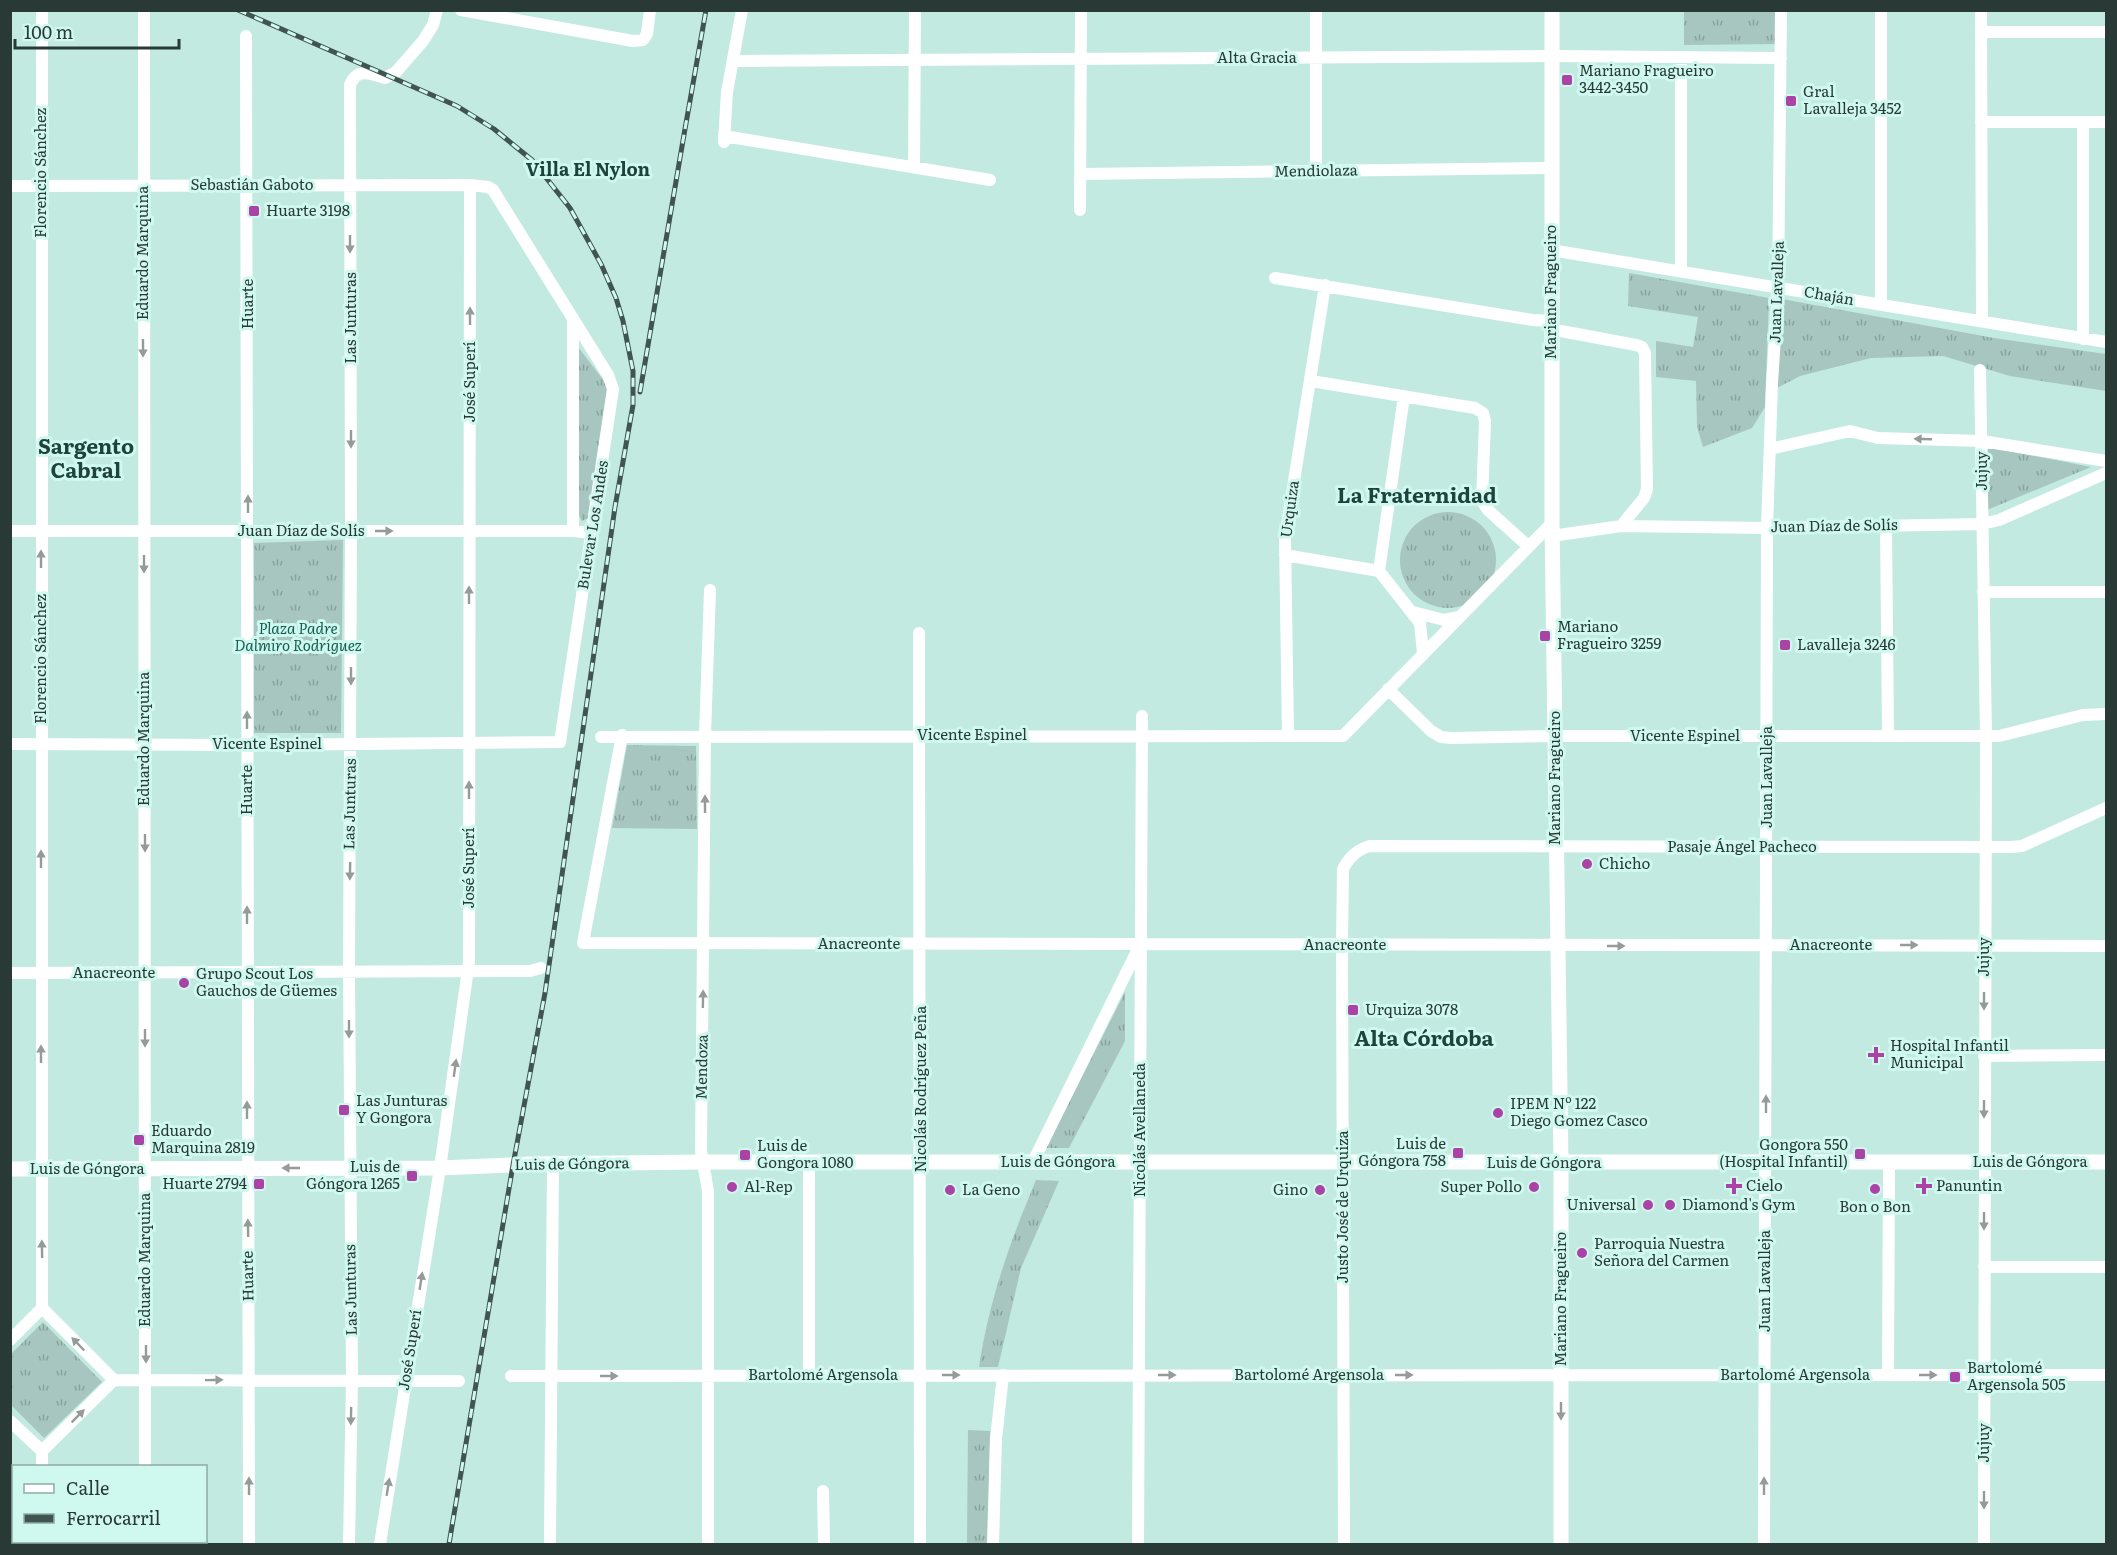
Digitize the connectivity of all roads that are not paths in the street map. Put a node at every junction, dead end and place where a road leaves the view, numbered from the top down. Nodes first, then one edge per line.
1 (42, 10) edge
2 (144, 10) edge
3 (436, 10) edge
4 (461, 10) edge
5 (650, 10) edge
6 (742, 10) edge
7 (915, 10) edge
8 (1081, 10) edge
9 (1316, 10) edge
10 (1552, 10) edge
11 (1782, 10) edge
12 (1881, 10) edge
13 (1981, 10) edge
14 (496, 14) edge
15 (1981, 32) junction
16 (2106, 32) edge
17 (246, 36) dead end
18 (1552, 56) junction
19 (1316, 58) junction
20 (1681, 58) junction
21 (1781, 58) junction
22 (915, 59) junction
23 (1081, 59) junction
24 (734, 61) junction
25 (1981, 122) junction
26 (2083, 122) junction
27 (2106, 122) edge
28 (914, 167) junction
29 (1552, 168) junction
30 (1317, 171) junction
31 (1081, 174) junction
32 (990, 180) dead end
33 (142, 185) junction
34 (248, 185) junction
35 (350, 185) junction
36 (470, 185) junction
37 (10, 186) edge
38 (40, 186) junction
39 (493, 190) joint
40 (1080, 210) dead end
41 (1551, 250) junction
42 (1681, 271) junction
43 (1275, 278) dead end
44 (1325, 285) junction
45 (1778, 288) junction
46 (1881, 305) junction
47 (573, 319) junction
48 (1982, 320) junction
49 (1556, 326) junction
50 (2083, 339) junction
51 (2106, 342) edge
52 (1980, 370) dead end
53 (1311, 381) junction
54 (1404, 396) junction
55 (1982, 441) junction
56 (1770, 449) junction
57 (2106, 460) edge
58 (2106, 473) edge
59 (1982, 524) junction
60 (1886, 525) junction
61 (1621, 526) junction
62 (1767, 528) junction
63 (1552, 529) junction
64 (10, 531) edge
65 (41, 531) junction
66 (144, 531) junction
67 (248, 531) junction
68 (351, 531) junction
69 (469, 531) junction
70 (573, 531) junction
71 (592, 533) junction
72 (1528, 546) junction
73 (1285, 555) junction
74 (1379, 571) junction
75 (710, 590) dead end
76 (1983, 592) junction
77 (2106, 592) edge
78 (1413, 612) junction
79 (1459, 617) junction
80 (919, 633) dead end
81 (1423, 653) junction
82 (1388, 689) junction
83 (2106, 714) edge
84 (1142, 716) dead end
85 (622, 735) junction
86 (705, 735) junction
87 (919, 735) junction
88 (1143, 736) junction
89 (1288, 736) junction
90 (1555, 736) junction
91 (1767, 736) junction
92 (1888, 736) junction
93 (1986, 736) junction
94 (601, 737) dead end
95 (560, 742) joint
96 (469, 743) junction
97 (10, 744) edge
98 (41, 744) junction
99 (144, 744) junction
100 (351, 744) junction
101 (247, 745) junction
102 (2106, 808) edge
103 (1556, 847) junction
104 (1767, 847) junction
105 (1985, 847) junction
106 (1343, 869) joint
107 (704, 943) junction
108 (920, 944) junction
109 (1140, 945) junction
110 (1342, 945) junction
111 (1558, 946) junction
112 (1766, 946) junction
113 (1984, 946) junction
114 (2106, 946) edge
115 (541, 968) dead end
116 (349, 971) junction
117 (469, 971) junction
118 (146, 972) junction
119 (247, 972) junction
120 (10, 973) edge
121 (41, 973) junction
122 (2106, 1055) edge
123 (1984, 1056) junction
124 (704, 1162) junction
125 (809, 1162) junction
126 (921, 1162) junction
127 (1033, 1162) junction
128 (1140, 1162) junction
129 (1984, 1162) junction
130 (2106, 1162) edge
131 (1343, 1163) junction
132 (1561, 1163) junction
133 (1766, 1163) junction
134 (1890, 1163) junction
135 (553, 1164) junction
136 (247, 1168) junction
137 (350, 1168) junction
138 (440, 1168) junction
139 (10, 1169) edge
140 (41, 1170) junction
141 (144, 1170) junction
142 (1984, 1267) junction
143 (2106, 1267) edge
144 (42, 1308) junction
145 (10, 1340) edge
146 (1561, 1374) junction
147 (809, 1375) junction
148 (920, 1375) junction
149 (1003, 1375) junction
150 (1139, 1375) junction
151 (1343, 1375) junction
152 (1765, 1375) junction
153 (1888, 1375) junction
154 (1984, 1375) junction
155 (2106, 1375) edge
156 (511, 1376) dead end
157 (551, 1376) junction
158 (708, 1376) junction
159 (250, 1379) junction
160 (114, 1380) junction
161 (352, 1380) junction
162 (146, 1381) junction
163 (405, 1381) junction
164 (459, 1381) dead end
165 (10, 1421) edge
166 (42, 1451) junction
167 (42, 1465) edge
168 (145, 1465) edge
169 (823, 1491) dead end
170 (249, 1545) edge
171 (349, 1545) edge
172 (380, 1545) edge
173 (550, 1545) edge
174 (708, 1545) edge
175 (824, 1545) edge
176 (920, 1545) edge
177 (993, 1545) edge
178 (1138, 1545) edge
179 (1344, 1545) edge
180 (1561, 1545) edge
181 (1764, 1545) edge
182 (1984, 1545) edge

1 - 38 street, Florencio Sánchez
2 - 33 street, Eduardo Marquina
3 - 35 street, Las Junturas
4 - 14 street
5 - 14 street
6 - 24 street
7 - 22 street
8 - 23 street
9 - 19 street
10 - 18 main road, Mariano Fragueiro
11 - 21 street, Juan Lavalleja
12 - 46 street
13 - 15 street
15 - 16 street
15 - 25 street
17 - 34 street, Huarte
18 - 19 street, Alta Gracia
18 - 20 street, Alta Gracia
18 - 29 main road, Mariano Fragueiro
19 - 23 street, Alta Gracia
19 - 30 street
20 - 21 street, Alta Gracia
20 - 42 street
21 - 45 street, Juan Lavalleja
22 - 23 street, Alta Gracia
22 - 24 street, Alta Gracia
22 - 28 street
23 - 31 street
24 - 28 street
25 - 26 street
25 - 48 street
26 - 27 street
26 - 50 street
28 - 32 street
29 - 30 street, Mendiolaza
29 - 41 main road, Mariano Fragueiro
30 - 31 street, Mendiolaza
31 - 40 street
33 - 34 street, Sebastián Gaboto
33 - 38 street, Sebastián Gaboto
33 -> 66 street, Eduardo Marquina
34 - 35 street, Sebastián Gaboto
67 -> 34 street, Huarte
35 - 36 street, Sebastián Gaboto
35 -> 68 street, Las Junturas
36 - 39 street, Sebastián Gaboto
69 -> 36 street, José Superí
37 - 38 street, Sebastián Gaboto
38 - 65 street, Florencio Sánchez
39 - 47 street, Bulevar Los Andes
41 - 42 street, Chaján
41 - 49 main road, Mariano Fragueiro
42 - 45 street, Chaján
43 - 44 street
44 - 49 street
44 - 53 street, Urquiza
45 - 46 street, Chaján
45 - 56 street, Juan Lavalleja
46 - 48 street, Chaján
47 - 70 street, Bulevar Los Andes
47 - 71 street, Bulevar Los Andes
48 - 50 street, Chaján
49 - 61 street
49 - 63 main road, Mariano Fragueiro
50 - 51 street, Chaján
52 - 55 street, Jujuy
53 - 54 street
53 - 73 street, Urquiza
54 - 72 street
54 - 74 street
55 -> 56 street
55 - 57 street
55 - 59 street, Jujuy
56 - 62 street, Juan Lavalleja
58 - 59 street, Juan Díaz de Solís
59 - 60 street, Juan Díaz de Solís
59 - 76 street, Jujuy
60 - 62 street, Juan Díaz de Solís
60 - 92 street
61 - 62 street, Juan Díaz de Solís
61 - 63 street, Juan Díaz de Solís
62 - 91 street, Juan Lavalleja
63 - 72 street
63 - 90 main road, Mariano Fragueiro
64 - 65 street, Juan Díaz de Solís
65 - 66 street, Juan Díaz de Solís
98 -> 65 street, Florencio Sánchez
66 - 67 street, Juan Díaz de Solís
66 -> 99 street, Eduardo Marquina
67 - 68 street, Juan Díaz de Solís
101 -> 67 street, Huarte
68 -> 69 street, Juan Díaz de Solís
68 -> 100 street, Las Junturas
69 - 70 street, Juan Díaz de Solís
96 -> 69 street, José Superí
70 - 71 street, Juan Díaz de Solís
71 - 95 street, Bulevar Los Andes
72 - 79 street
73 - 74 street
73 - 89 street, Urquiza
74 - 78 street
75 - 86 street, Mendoza
76 - 77 street
76 - 93 street, Jujuy
78 - 79 street
78 - 81 street
79 - 81 street
80 - 87 street, Nicolás Rodríguez Peña
81 - 82 street
82 - 89 street, Vicente Espinel
82 - 90 street, Vicente Espinel
83 - 93 street, Vicente Espinel
84 - 88 street, Nicolás Avellaneda
85 - 86 street, Vicente Espinel
85 - 94 street, Vicente Espinel
85 - 107 street, Anacreonte
86 - 87 street, Vicente Espinel
107 -> 86 street, Mendoza
87 - 88 street, Vicente Espinel
87 - 108 street, Nicolás Rodríguez Peña
88 - 89 street, Vicente Espinel
88 - 109 street, Nicolás Avellaneda
90 - 91 street, Vicente Espinel
90 - 103 main road, Mariano Fragueiro
91 - 92 street, Vicente Espinel
91 - 104 street, Juan Lavalleja
92 - 93 street, Vicente Espinel
93 - 105 street, Jujuy
95 - 96 street, Vicente Espinel
96 - 100 street, Vicente Espinel
117 -> 96 street, José Superí
97 - 98 street, Vicente Espinel
98 - 99 street, Vicente Espinel
121 -> 98 street, Florencio Sánchez
99 - 101 street, Vicente Espinel
99 -> 118 street, Eduardo Marquina
100 - 101 street, Vicente Espinel
100 -> 116 street, Las Junturas
119 -> 101 street, Huarte
102 - 105 street, Pasaje Ángel Pacheco
103 - 104 street, Pasaje Ángel Pacheco
103 - 106 street, Pasaje Ángel Pacheco
103 - 111 main road, Mariano Fragueiro
104 - 105 street, Pasaje Ángel Pacheco
104 - 112 street, Juan Lavalleja
105 - 113 street, Jujuy
106 - 110 street, Justo José de Urquiza
107 - 108 street, Anacreonte
124 -> 107 street, Mendoza
108 - 109 street, Anacreonte
108 - 126 street, Nicolás Rodríguez Peña
109 - 110 street, Anacreonte
109 - 127 street
109 - 128 street, Nicolás Avellaneda
110 - 111 street, Anacreonte
110 - 131 street, Justo José de Urquiza
111 -> 112 street, Anacreonte
111 - 132 main road, Mariano Fragueiro
112 -> 113 street, Anacreonte
133 -> 112 street, Juan Lavalleja
113 - 114 street, Anacreonte
113 -> 123 street, Jujuy
115 - 117 street, Anacreonte
116 - 117 street, Anacreonte
116 - 119 street, Anacreonte
116 -> 137 street, Las Junturas
138 -> 117 street, José Superí
118 - 119 street, Anacreonte
118 - 121 street, Anacreonte
118 -> 141 street, Eduardo Marquina
136 -> 119 street, Huarte
120 - 121 street, Anacreonte
140 -> 121 street, Florencio Sánchez
122 - 123 street
123 -> 129 street, Jujuy
124 - 125 main road, Luis de Góngora
124 - 135 main road, Luis de Góngora
124 - 158 street, Mendoza
125 - 126 main road, Luis de Góngora
125 - 147 street
126 - 127 main road, Luis de Góngora
126 - 148 street, Nicolás Rodríguez Peña
127 - 128 main road, Luis de Góngora
128 - 131 main road, Luis de Góngora
128 - 150 street, Nicolás Avellaneda
129 - 130 main road, Luis de Góngora
129 - 134 main road, Luis de Góngora
129 -> 142 street, Jujuy
131 - 132 main road, Luis de Góngora
131 - 151 street, Justo José de Urquiza
132 - 133 main road, Luis de Góngora
132 - 146 main road, Mariano Fragueiro
133 - 134 main road, Luis de Góngora
133 - 152 street, Juan Lavalleja
134 - 153 street
135 - 138 main road, Luis de Góngora
135 - 157 street
137 -> 136 main road, Luis de Góngora
136 - 141 main road, Luis de Góngora
159 -> 136 street, Huarte
137 - 138 main road, Luis de Góngora
137 - 161 street, Las Junturas
163 -> 138 street, José Superí
139 - 140 main road, Luis de Góngora
140 - 141 main road, Luis de Góngora
144 -> 140 street, Florencio Sánchez
141 -> 162 street, Eduardo Marquina
142 - 143 street
142 - 154 street, Jujuy
144 - 145 street
160 -> 144 street
151 -> 146 street, Bartolomé Argensola
146 - 152 street, Bartolomé Argensola
146 -> 180 main road, Mariano Fragueiro
147 - 148 street, Bartolomé Argensola
147 - 158 street, Bartolomé Argensola
148 -> 149 street, Bartolomé Argensola
148 - 176 street, Nicolás Rodríguez Peña
149 - 150 street, Bartolomé Argensola
149 - 177 street
150 -> 151 street, Bartolomé Argensola
150 - 178 street, Nicolás Avellaneda
151 - 179 street, Justo José de Urquiza
152 - 153 street, Bartolomé Argensola
181 -> 152 street, Juan Lavalleja
153 -> 154 street, Bartolomé Argensola
154 - 155 street, Bartolomé Argensola
154 -> 182 street, Jujuy
156 - 157 street, Bartolomé Argensola
157 -> 158 street, Bartolomé Argensola
157 - 173 street
158 - 174 street, Mendoza
159 - 161 street
162 -> 159 street
170 -> 159 street, Huarte
160 - 162 street
166 -> 160 street
161 - 163 street
161 -> 171 street, Las Junturas
162 - 168 street, Eduardo Marquina
163 - 164 street
172 -> 163 street, José Superí
165 - 166 street
166 - 167 street
169 - 175 street

